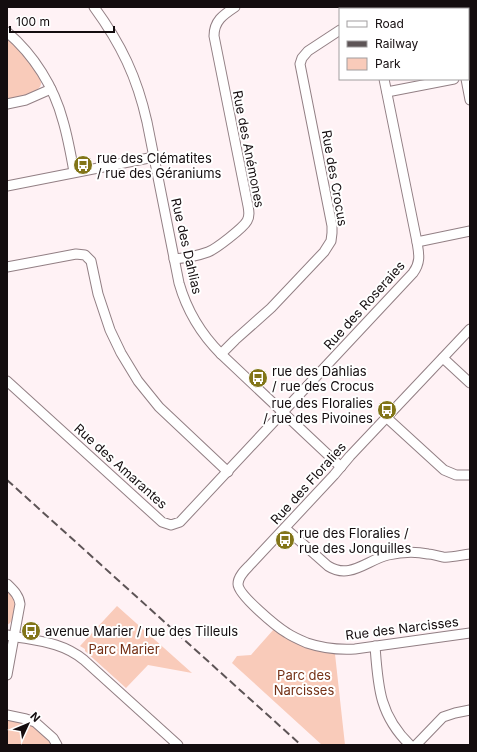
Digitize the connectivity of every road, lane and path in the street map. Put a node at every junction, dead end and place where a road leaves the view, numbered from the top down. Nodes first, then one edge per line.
1 (235, 7) edge
2 (97, 8) edge
3 (339, 31) edge
4 (7, 32) edge
5 (384, 80) edge
6 (449, 80) edge
7 (466, 80) edge
8 (51, 89) junction
9 (387, 92) junction
10 (470, 100) edge
11 (7, 104) edge
12 (154, 156) junction
13 (74, 172) junction
14 (7, 186) edge
15 (470, 231) edge
16 (417, 242) junction
17 (174, 260) junction
18 (7, 267) edge
19 (470, 329) edge
20 (220, 354) junction
21 (443, 358) junction
22 (7, 381) edge
23 (470, 383) edge
24 (282, 412) junction
25 (386, 417) junction
26 (341, 467) junction
27 (228, 472) junction
28 (470, 475) edge
29 (285, 528) junction
30 (470, 554) edge
31 (7, 584) edge
32 (238, 588) joint
33 (470, 633) edge
34 (11, 636) edge
35 (375, 646) junction
36 (7, 675) edge
37 (470, 710) edge
38 (7, 715) edge
39 (175, 744) edge
40 (56, 745) edge
41 (410, 745) edge
42 (416, 745) edge

1 - 17 street, Rue des Anémones
2 - 12 street, Rue des Dahlias
3 - 20 street, Rue des Crocus
4 - 8 street
5 - 9 street, Rue des Roseraies
6 - 9 street
7 - 10 street
8 - 11 street
8 - 13 street
9 - 16 street, Rue des Roseraies
12 - 13 street
12 - 17 street, Rue des Dahlias
13 - 14 street
15 - 16 street
16 - 24 street, Rue des Roseraies
17 - 20 street, Rue des Dahlias
18 - 27 street
19 - 21 street, Rue des Floralies
20 - 24 street, Rue des Dahlias
21 - 23 street
21 - 25 street, Rue des Floralies
22 - 27 street, Rue des Amarantes
24 - 26 street, Rue des Dahlias
24 - 27 street, Rue des Amarantes
25 - 26 street, Rue des Floralies
25 - 28 street
26 - 29 street, Rue des Floralies
29 - 30 street
29 - 32 street, Rue des Floralies
31 - 34 street
32 - 35 street, Rue des Narcisses
33 - 35 street, Rue des Narcisses
34 - 36 street
34 - 39 street
35 - 41 street
37 - 42 street
38 - 40 street

